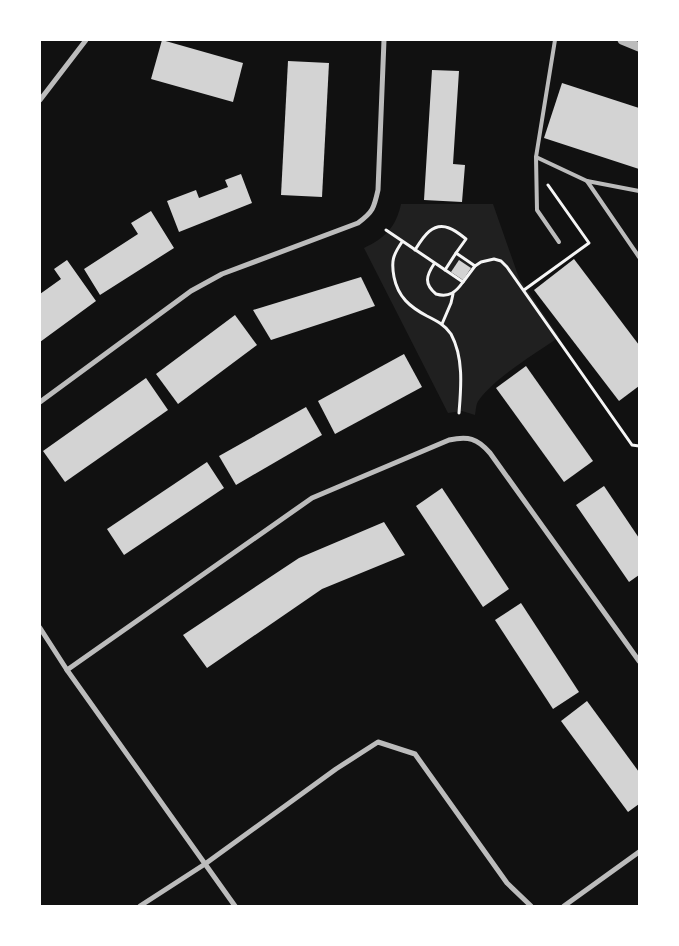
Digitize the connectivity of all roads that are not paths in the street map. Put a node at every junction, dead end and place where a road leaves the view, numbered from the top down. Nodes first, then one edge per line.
1 (86, 40) edge
2 (384, 40) edge
3 (555, 40) edge
4 (622, 40) edge
5 (639, 48) edge
6 (40, 100) edge
7 (536, 157) junction
8 (587, 181) junction
9 (639, 191) edge
10 (560, 242) dead end
11 (639, 257) edge
12 (40, 402) edge
13 (40, 628) edge
14 (639, 661) edge
15 (67, 670) junction
16 (639, 852) edge
17 (205, 864) junction
18 (140, 906) edge
19 (235, 906) edge
20 (531, 906) edge
21 (564, 906) edge

1 - 6 street
2 - 12 street
3 - 7 lane
4 - 5 street
7 - 8 lane
7 - 10 lane
8 - 9 lane
8 - 11 lane
13 - 15 street
14 - 15 street
15 - 17 street
16 - 21 street
17 - 18 street
17 - 19 street
17 - 20 street

